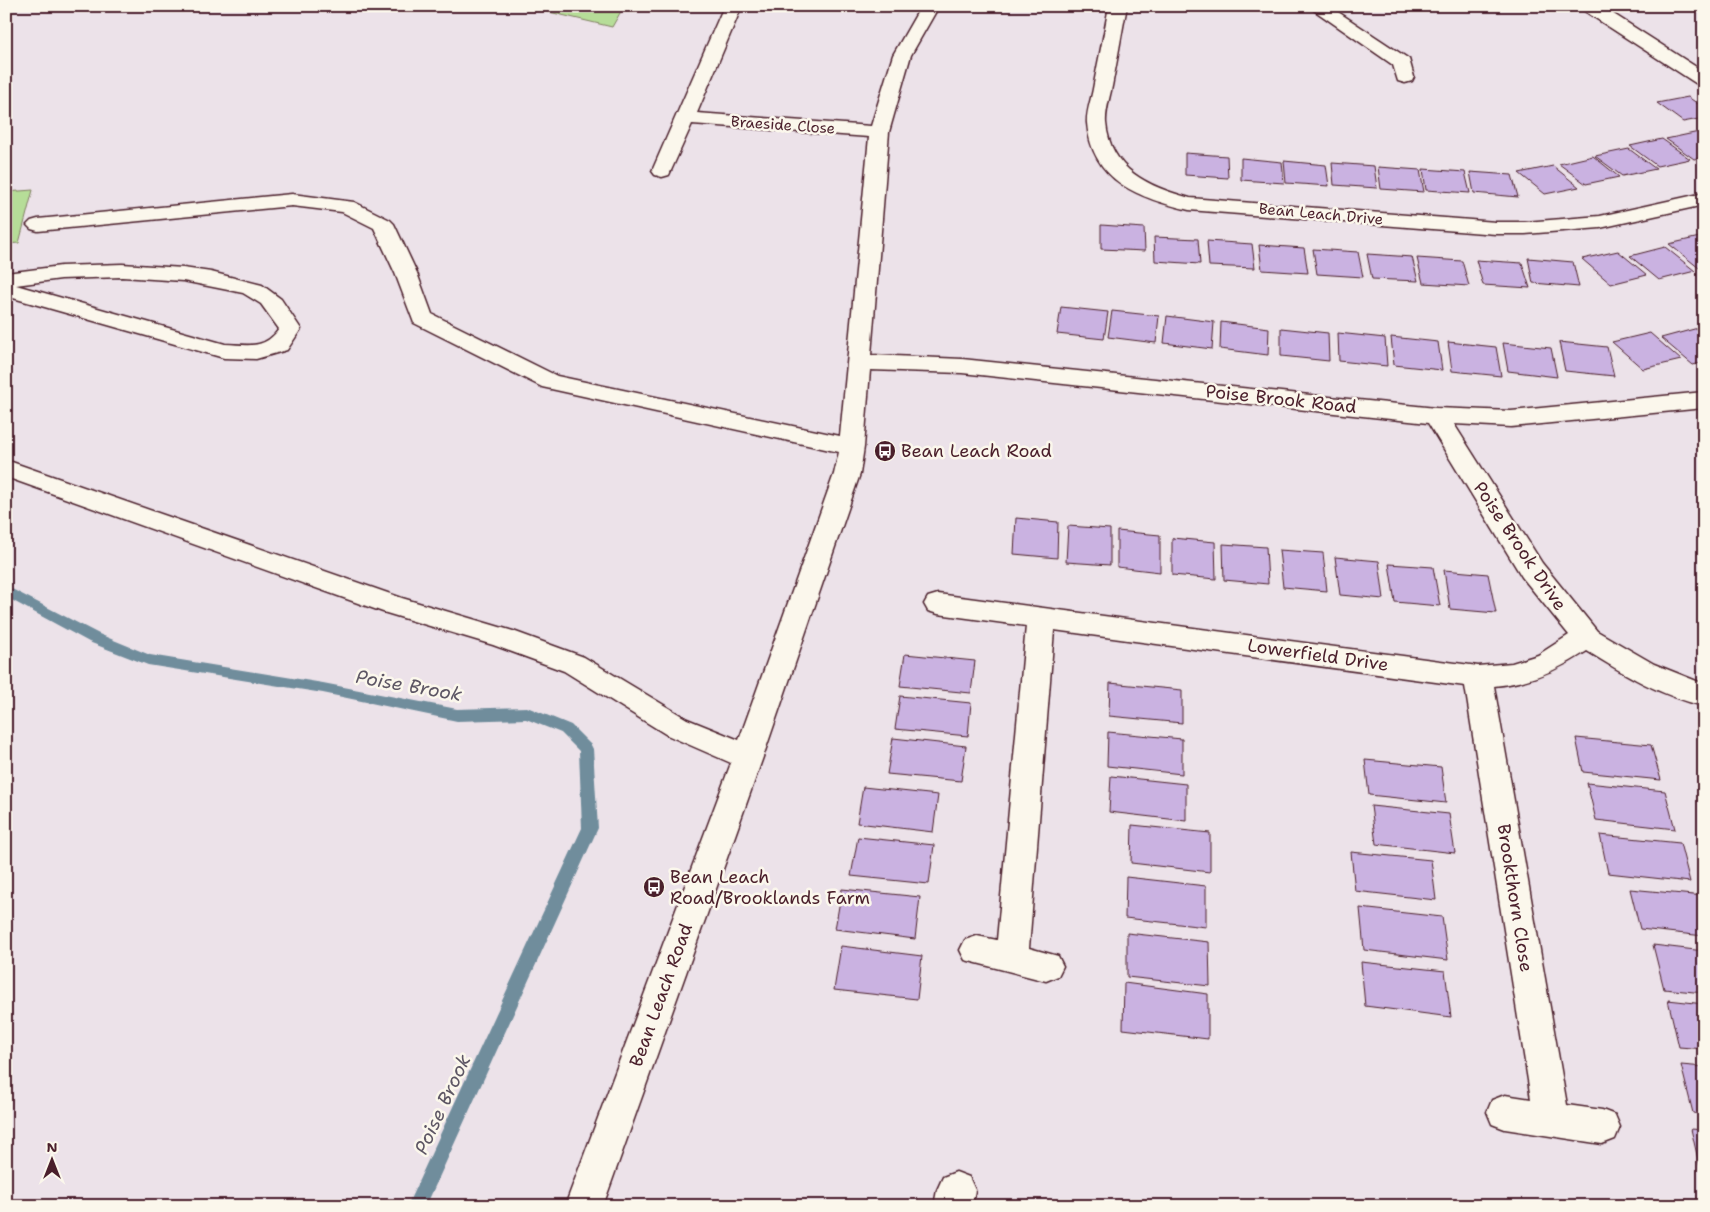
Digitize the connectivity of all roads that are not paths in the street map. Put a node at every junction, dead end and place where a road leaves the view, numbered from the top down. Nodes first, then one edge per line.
1 (733, 6) edge
2 (930, 6) edge
3 (1118, 6) edge
4 (1317, 6) edge
5 (1589, 6) edge
6 (1405, 78) dead end
7 (1704, 80) edge
8 (686, 118) junction
9 (879, 132) junction
10 (662, 171) dead end
11 (1704, 198) edge
12 (38, 226) dead end
13 (6, 280) edge
14 (6, 290) edge
15 (858, 362) junction
16 (1704, 400) edge
17 (1436, 416) junction
18 (852, 447) junction
19 (6, 468) edge
20 (938, 604) dead end
21 (1041, 618) junction
22 (1587, 638) junction
23 (1478, 677) junction
24 (1704, 695) edge
25 (748, 757) junction
26 (977, 950) dead end
27 (1012, 958) junction
28 (1046, 966) dead end
29 (1505, 1112) dead end
30 (1552, 1120) junction
31 (1602, 1127) dead end
32 (584, 1206) edge

1 - 8 street
2 - 9 street, Bean Leach Road
3 - 11 street, Bean Leach Drive
4 - 6 street
5 - 7 street
8 - 9 street, Braeside Close
8 - 10 street
9 - 15 street, Bean Leach Road
12 - 18 street
13 - 14 street
15 - 17 street, Poise Brook Road
15 - 18 street, Bean Leach Road
16 - 17 street, Poise Brook Road
17 - 22 street, Poise Brook Drive
18 - 25 street, Bean Leach Road
19 - 25 street
20 - 21 street, Lowerfield Drive
21 - 23 street, Lowerfield Drive
21 - 27 street
22 - 23 street, Lowerfield Drive
22 - 24 street, Poise Brook Drive
23 - 30 street, Brookthorn Close
25 - 32 street, Bean Leach Road
26 - 27 street
27 - 28 street
29 - 30 street
30 - 31 street

